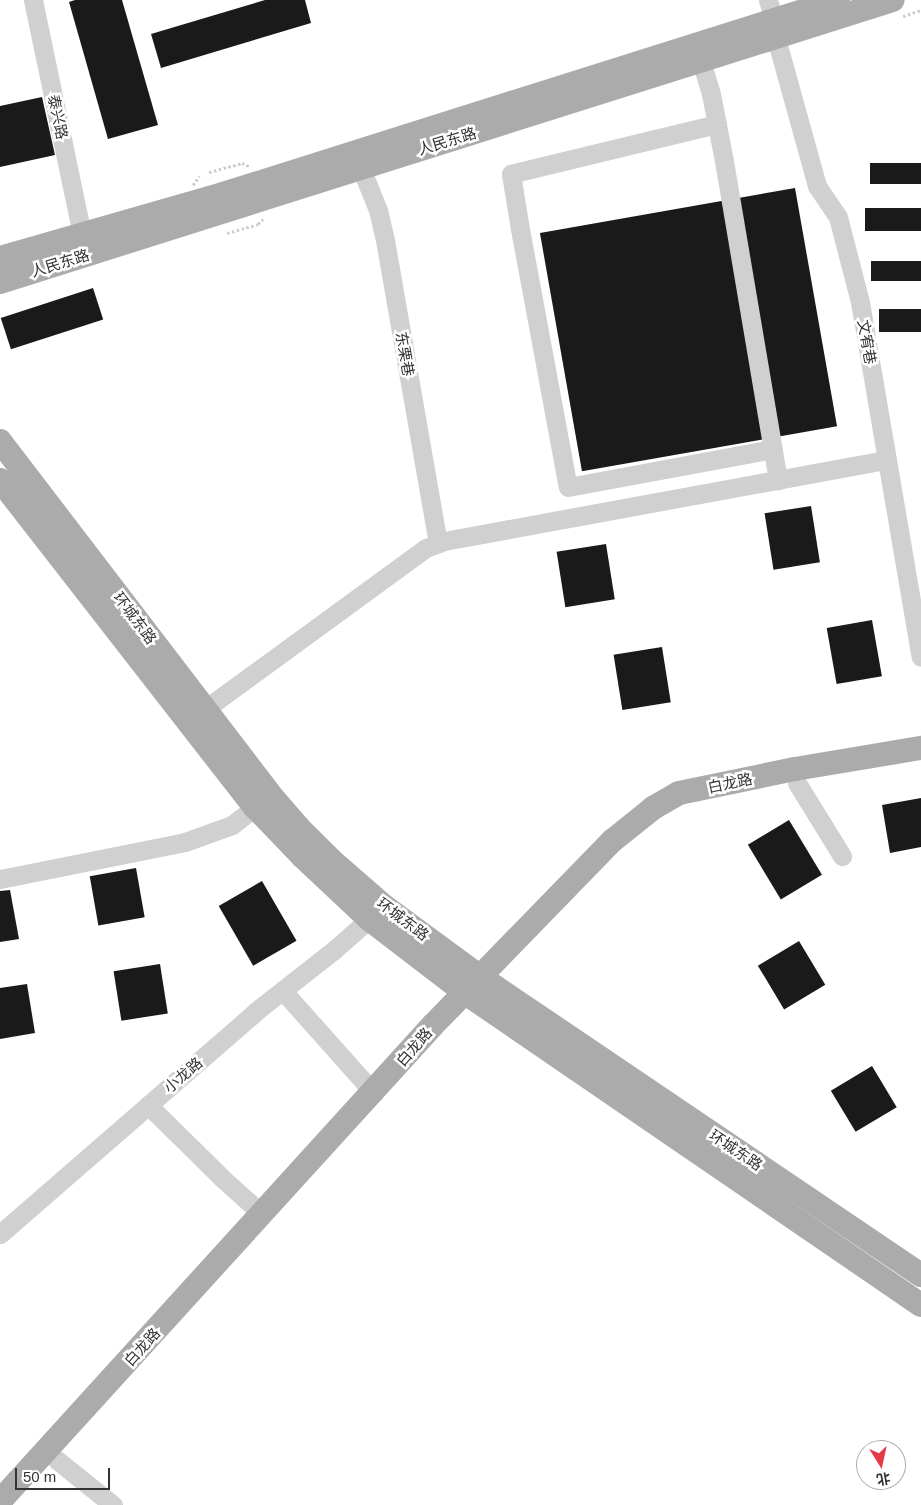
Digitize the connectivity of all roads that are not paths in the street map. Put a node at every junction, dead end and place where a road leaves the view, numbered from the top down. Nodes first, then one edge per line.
1 (33, 0) edge
2 (838, 0) edge
3 (893, 0) edge
4 (773, 20) edge
5 (701, 61) junction
6 (717, 124) junction
7 (361, 168) junction
8 (82, 234) junction
9 (0, 258) edge
10 (0, 282) edge
11 (0, 440) edge
12 (773, 449) junction
13 (887, 460) junction
14 (0, 480) edge
15 (778, 480) junction
16 (575, 486) junction
17 (581, 516) junction
18 (438, 543) junction
19 (921, 657) edge
20 (205, 709) junction
21 (921, 748) edge
22 (921, 762) edge
23 (797, 783) junction
24 (255, 807) junction
25 (842, 856) dead end
26 (0, 879) edge
27 (369, 919) junction
28 (477, 988) junction
29 (282, 991) junction
30 (374, 1093) junction
31 (148, 1105) junction
32 (262, 1214) junction
33 (0, 1234) edge
34 (921, 1275) edge
35 (921, 1305) edge
36 (57, 1460) junction
37 (0, 1501) edge
38 (14, 1505) edge
39 (113, 1505) edge

1 - 8 street, 泰兴路
2 - 4 main road, 人民东路
3 - 4 main road, 人民东路
4 - 5 main road, 人民东路
4 - 8 main road, 人民东路
4 - 13 street, 文宥巷
5 - 6 street
5 - 7 main road, 人民东路
6 - 12 street
6 - 16 street
7 - 10 main road, 人民东路
7 - 18 street, 东栗巷
8 - 9 main road, 人民东路
11 - 20 main road, 环城东路
12 - 15 street
12 - 16 street
13 - 15 street
13 - 19 street, 文宥巷
14 - 24 main road, 环城东路
15 - 17 street
16 - 17 street
17 - 18 street
18 - 20 street
20 - 28 main road, 环城东路
21 - 28 main road, 白龙路
22 - 23 main road, 白龙路
23 - 25 street
23 - 28 main road, 白龙路
24 - 26 street
24 - 27 main road, 环城东路
27 - 28 main road, 环城东路
27 - 29 street, 小龙路
28 - 30 main road, 白龙路
28 - 34 main road, 环城东路
28 - 35 main road, 环城东路
28 - 36 main road, 白龙路
29 - 30 street
29 - 31 street, 小龙路
30 - 32 main road, 白龙路
31 - 32 street
31 - 33 street, 小龙路
32 - 37 main road, 白龙路
36 - 38 main road, 白龙路
36 - 39 street

